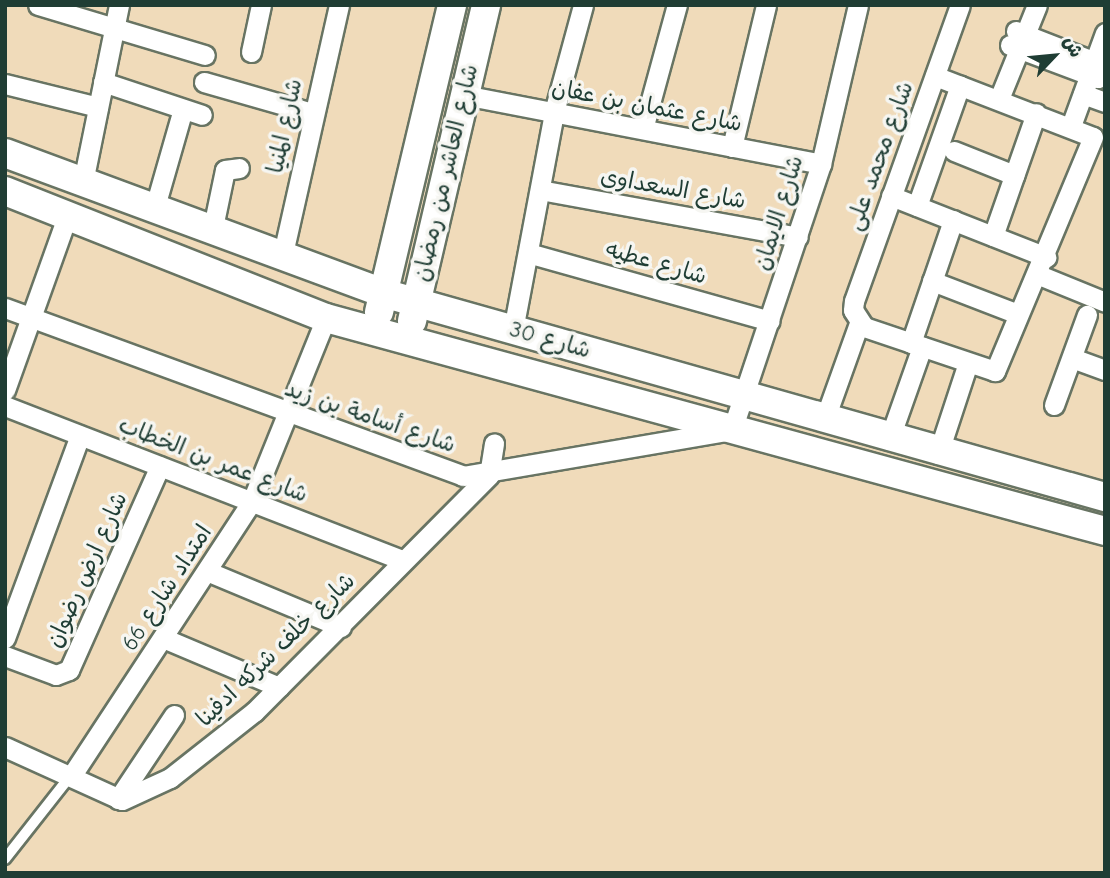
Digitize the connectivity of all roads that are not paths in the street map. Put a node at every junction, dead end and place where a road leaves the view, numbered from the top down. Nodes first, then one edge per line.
1 (38, 5) edge
2 (119, 5) edge
3 (261, 5) edge
4 (452, 5) edge
5 (486, 5) edge
6 (583, 5) edge
7 (677, 5) edge
8 (766, 5) edge
9 (858, 5) edge
10 (960, 5) edge
11 (1026, 5) edge
12 (1037, 5) edge
13 (335, 6) edge
14 (115, 25) junction
15 (1105, 33) edge
16 (1017, 40) junction
17 (251, 52) dead end
18 (205, 55) dead end
19 (935, 76) junction
20 (1096, 79) edge
21 (103, 82) junction
22 (204, 82) dead end
23 (5, 84) edge
24 (960, 85) junction
25 (464, 95) junction
26 (995, 98) junction
27 (98, 107) junction
28 (312, 113) junction
29 (554, 113) junction
30 (1036, 113) junction
31 (1075, 127) junction
32 (643, 130) junction
33 (732, 147) junction
34 (954, 151) dead end
35 (5, 153) edge
36 (821, 164) junction
37 (239, 168) dead end
38 (1014, 175) junction
39 (83, 182) junction
40 (540, 190) junction
41 (5, 191) edge
42 (891, 196) junction
43 (917, 206) junction
44 (154, 209) junction
45 (68, 214) junction
46 (953, 220) junction
47 (212, 232) junction
48 (993, 236) junction
49 (798, 237) junction
50 (528, 253) junction
51 (282, 258) junction
52 (1042, 266) junction
53 (932, 282) junction
54 (383, 293) junction
55 (1105, 302) edge
56 (416, 303) junction
57 (5, 308) edge
58 (1010, 310) dead end
59 (1087, 315) dead end
60 (32, 317) junction
61 (326, 318) junction
62 (770, 321) junction
63 (862, 325) junction
64 (513, 330) junction
65 (374, 331) junction
66 (407, 340) junction
67 (916, 345) junction
68 (1072, 358) junction
69 (968, 363) junction
70 (1105, 370) edge
71 (5, 390) edge
72 (744, 397) junction
73 (1054, 405) dead end
74 (5, 406) edge
75 (290, 416) junction
76 (824, 421) junction
77 (732, 430) junction
78 (80, 436) junction
79 (889, 440) junction
80 (494, 443) dead end
81 (938, 454) junction
82 (160, 466) junction
83 (489, 475) junction
84 (1105, 497) edge
85 (253, 501) junction
86 (1105, 531) edge
87 (403, 560) junction
88 (209, 572) junction
89 (341, 627) junction
90 (5, 638) edge
91 (163, 638) junction
92 (5, 656) edge
93 (279, 687) junction
94 (174, 715) dead end
95 (5, 747) edge
96 (72, 775) junction
97 (118, 799) junction
98 (5, 859) edge

1 - 14 street
2 - 14 street
3 - 17 street
4 - 54 street, شارع العاشر من رمضان
5 - 25 street, شارع العاشر من رمضان
6 - 29 street
7 - 32 street
8 - 33 street
9 - 36 street, شارع الايمان
10 - 19 street, شارع محمد على
11 - 16 street
12 - 16 street
13 - 28 street, شارع المنيا
14 - 18 street
14 - 21 street
15 - 20 street
16 - 20 street
16 - 26 street
19 - 24 street
19 - 42 street, شارع محمد على
20 - 31 street
21 - 27 street
21 - 44 street
22 - 28 street
23 - 27 street
24 - 26 street
24 - 43 street
25 - 29 street, شارع عثمان بن عفان
25 - 56 street, شارع العاشر من رمضان
26 - 30 street
27 - 39 street
28 - 51 street, شارع المنيا
29 - 32 street, شارع عثمان بن عفان
29 - 40 street
30 - 31 street
30 - 38 street
31 - 52 street
32 - 33 street, شارع عثمان بن عفان
33 - 36 street, شارع عثمان بن عفان
34 - 38 street
35 - 39 street, شارع 30
36 - 49 street, شارع الايمان
37 - 47 street
38 - 48 street
39 - 44 street, شارع 30
40 - 49 street, شارع السعداوى
40 - 50 street
41 - 45 street, شارع 30
42 - 43 street
42 - 63 street, شارع محمد على
43 - 46 street
44 - 47 street, شارع 30
45 - 60 street
45 - 61 street, شارع 30
46 - 48 street
46 - 53 street
47 - 51 street, شارع 30
48 - 52 street
49 - 62 street, شارع الايمان
50 - 62 street, شارع عطيه
50 - 64 street
51 - 54 street, شارع 30
52 - 55 street
52 - 69 street
53 - 58 street
53 - 67 street
54 - 56 street, شارع 30
54 - 65 street, شارع العاشر من رمضان
56 - 64 street, شارع 30
56 - 66 street, شارع العاشر من رمضان
57 - 60 street, شارع أسامة بن زيد
59 - 68 street
60 - 71 street
60 - 75 street, شارع أسامة بن زيد
61 - 65 street, شارع 30
61 - 75 street, امتداد شارع 66
62 - 72 street, شارع الايمان
63 - 67 street
63 - 76 street, شارع محمد على
64 - 72 street, شارع 30
65 - 66 street, شارع 30
66 - 77 street, شارع 30
67 - 69 street
67 - 79 street
68 - 70 street
68 - 73 street
69 - 81 street
72 - 76 street, شارع 30
72 - 77 street, شارع الايمان
74 - 78 street, شارع عمر بن الخطاب
75 - 83 street, شارع أسامة بن زيد
75 - 85 street, امتداد شارع 66
76 - 79 street, شارع 30
77 - 83 street, شارع أسامة بن زيد
77 - 86 street, شارع 30
78 - 82 street, شارع عمر بن الخطاب
78 - 90 street
79 - 81 street, شارع 30
80 - 83 street
81 - 84 street, شارع 30
82 - 85 street, شارع عمر بن الخطاب
82 - 92 street, شارع ارض رضوان
83 - 87 street, شارع خلف شركه ادفينا
85 - 87 street, شارع عمر بن الخطاب
85 - 88 street, امتداد شارع 66
87 - 89 street, شارع خلف شركه ادفينا
88 - 89 street
88 - 91 street, امتداد شارع 66
89 - 93 street, شارع خلف شركه ادفينا
91 - 93 street
91 - 96 street, امتداد شارع 66
93 - 97 street, شارع خلف شركه ادفينا
94 - 97 street
95 - 96 street
96 - 97 street
96 - 98 lane, امتداد شارع 66

